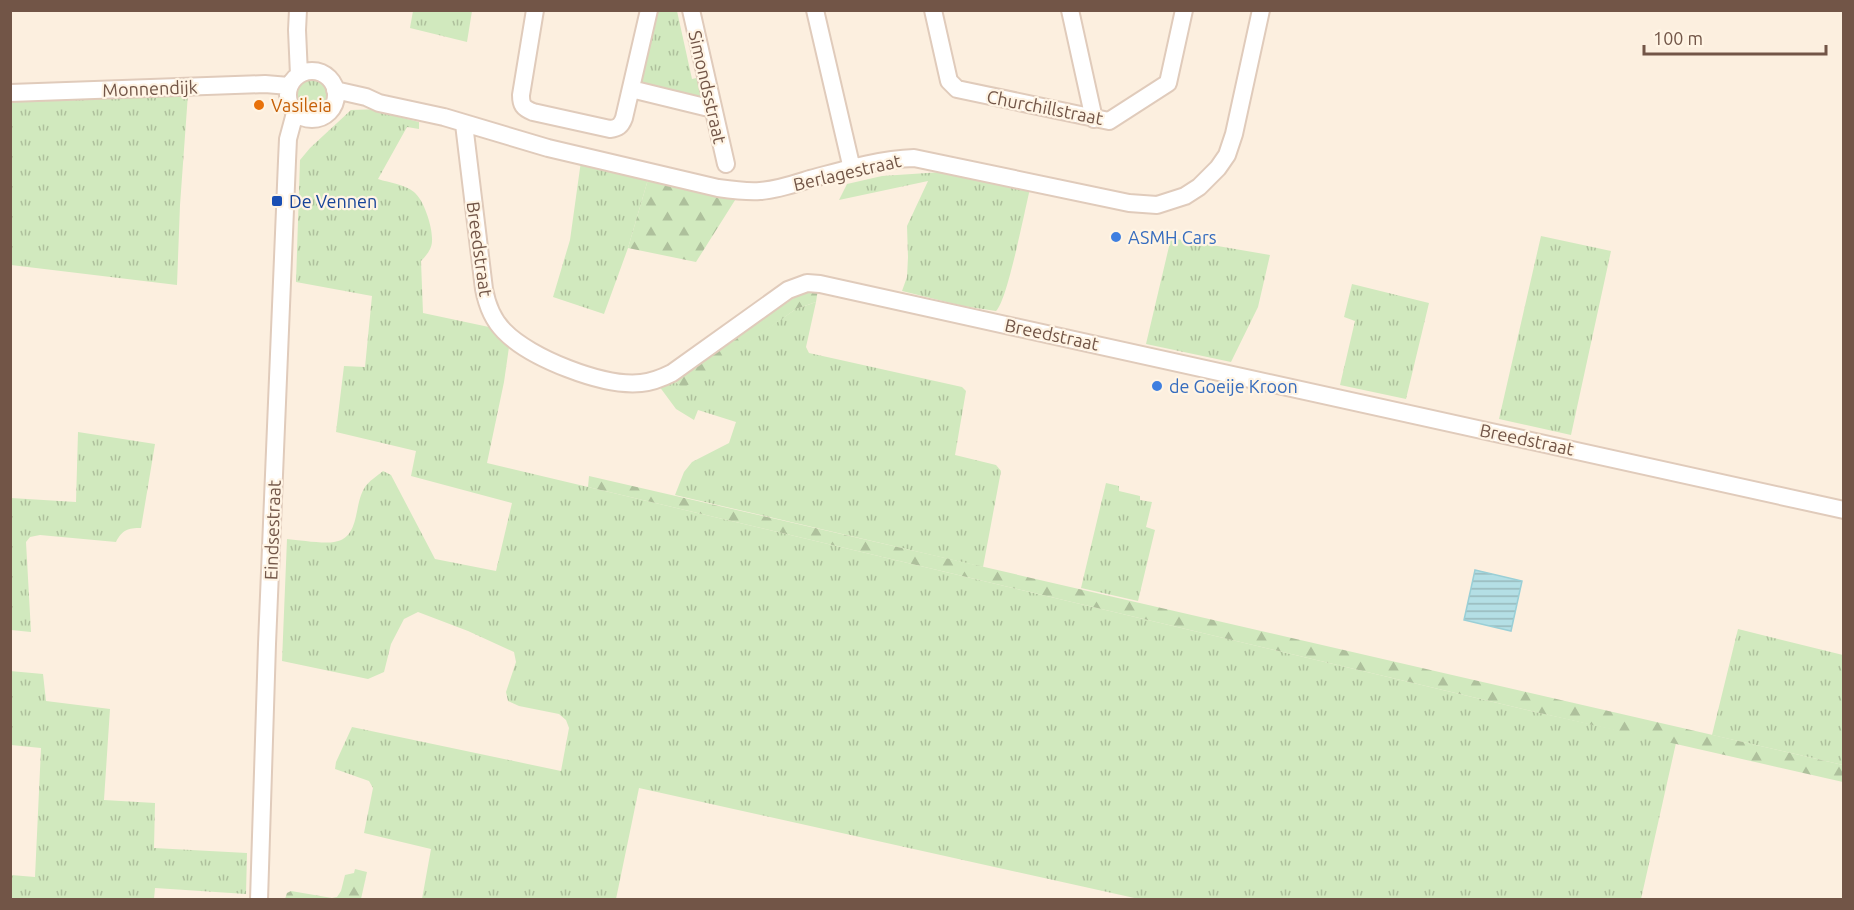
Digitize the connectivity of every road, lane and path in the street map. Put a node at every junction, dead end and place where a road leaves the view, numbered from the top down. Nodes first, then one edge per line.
1 (298, 10) edge
2 (535, 10) edge
3 (649, 10) edge
4 (691, 10) edge
5 (815, 10) edge
6 (933, 10) edge
7 (1070, 10) edge
8 (1184, 10) edge
9 (1261, 10) edge
10 (297, 36) junction
11 (318, 72) junction
12 (294, 80) junction
13 (631, 88) junction
14 (10, 93) edge
15 (334, 97) junction
16 (713, 109) junction
17 (303, 116) junction
18 (1094, 118) junction
19 (464, 124) junction
20 (726, 164) dead end
21 (852, 169) junction
22 (1844, 510) edge
23 (259, 900) edge

1 - 10 street
2 - 13 street
3 - 13 street
4 - 16 street, Simondsstraat
5 - 21 street
6 - 18 street, Churchillstraat
7 - 18 street
8 - 18 street, Churchillstraat
9 - 21 street, Berlagestraat
10 - 11 street
10 - 12 street
11 - 12 street
11 - 15 street
12 - 14 street, Monnendijk
12 - 17 street
13 - 16 street
15 - 17 street
15 - 19 street, Berlagestraat
16 - 20 street, Simondsstraat
17 - 23 street, Eindsestraat
19 - 21 street, Berlagestraat
19 - 22 street, Breedstraat

